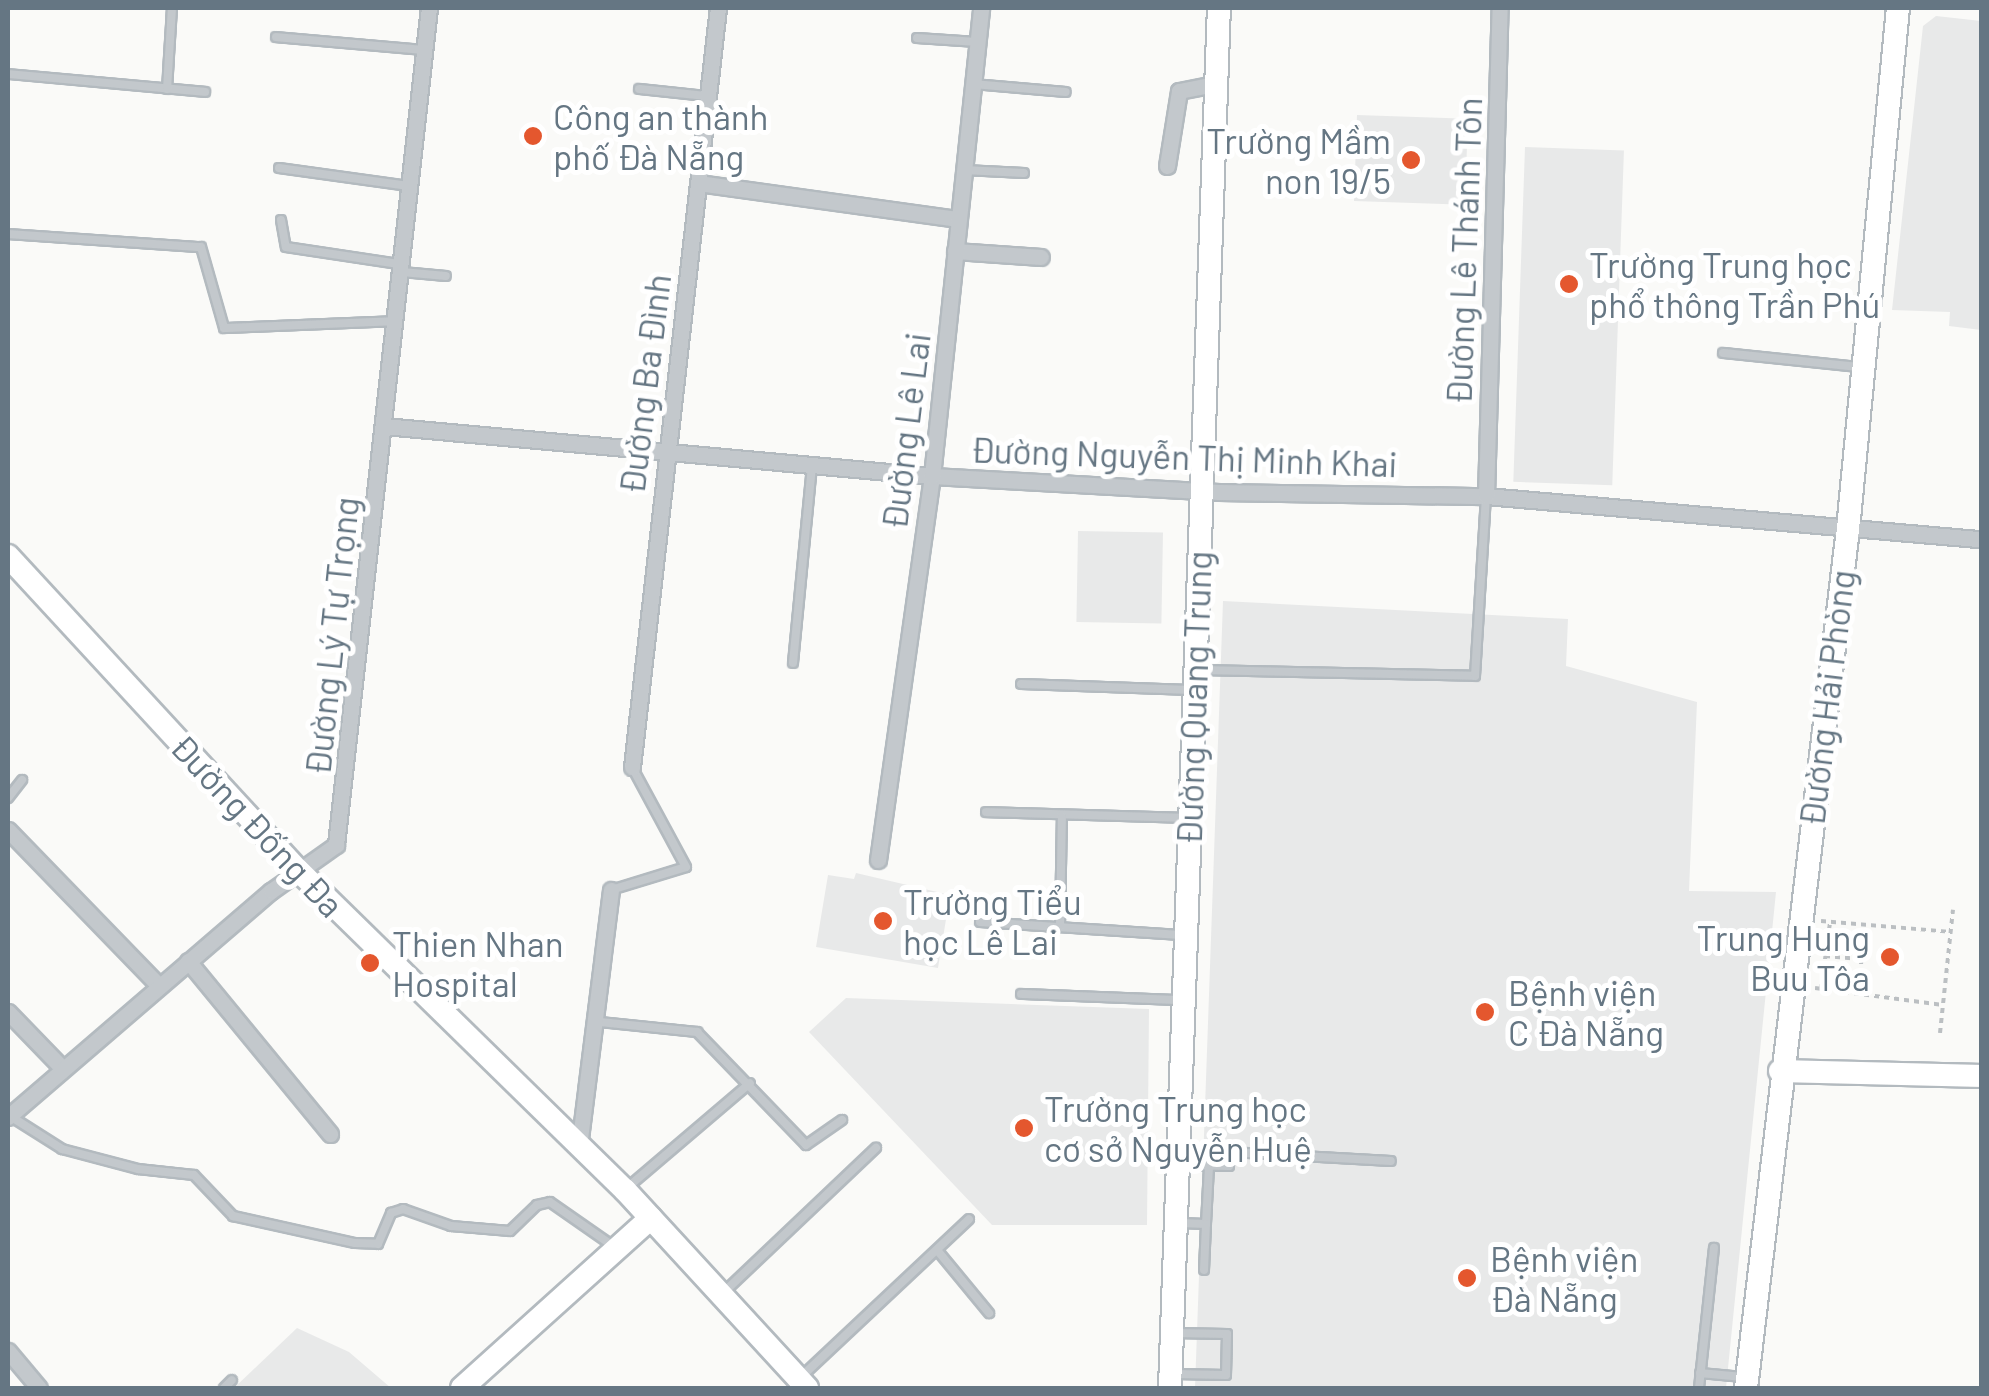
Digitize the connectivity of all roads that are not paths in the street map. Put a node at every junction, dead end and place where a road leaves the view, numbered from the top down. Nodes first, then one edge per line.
1 (172, 8) edge
2 (429, 8) edge
3 (718, 8) edge
4 (981, 8) edge
5 (1219, 8) edge
6 (1500, 8) edge
7 (1898, 8) edge
8 (276, 37) dead end
9 (917, 38) dead end
10 (977, 42) junction
11 (425, 50) junction
12 (8, 74) edge
13 (973, 84) junction
14 (1216, 84) junction
15 (168, 88) junction
16 (639, 89) dead end
17 (204, 92) dead end
18 (1066, 92) dead end
19 (707, 96) junction
20 (1167, 166) dead end
21 (279, 168) dead end
22 (964, 170) junction
23 (1024, 173) dead end
24 (698, 184) junction
25 (411, 186) junction
26 (959, 219) junction
27 (281, 220) dead end
28 (8, 234) edge
29 (956, 251) junction
30 (1041, 258) dead end
31 (403, 268) junction
32 (446, 276) dead end
33 (396, 321) junction
34 (1723, 353) dead end
35 (1863, 368) junction
36 (384, 426) junction
37 (666, 454) junction
38 (812, 466) junction
39 (932, 476) junction
40 (1197, 491) junction
41 (1486, 496) junction
42 (1848, 529) junction
43 (1982, 539) edge
44 (10, 564) edge
45 (792, 662) dead end
46 (1196, 680) junction
47 (1021, 684) dead end
48 (632, 767) joint
49 (22, 780) dead end
50 (8, 798) edge
51 (986, 812) dead end
52 (1062, 816) junction
53 (1190, 818) junction
54 (8, 830) edge
55 (878, 860) dead end
56 (298, 871) junction
57 (611, 890) joint
58 (980, 922) dead end
59 (1060, 926) junction
60 (1185, 936) junction
61 (188, 961) junction
62 (160, 986) junction
63 (1021, 994) dead end
64 (1183, 1000) junction
65 (8, 1012) edge
66 (599, 1022) junction
67 (63, 1069) junction
68 (1780, 1071) junction
69 (1982, 1076) edge
70 (750, 1082) junction
71 (8, 1116) edge
72 (842, 1120) dead end
73 (330, 1134) dead end
74 (579, 1147) junction
75 (876, 1148) dead end
76 (1391, 1161) dead end
77 (1177, 1165) junction
78 (1209, 1166) junction
79 (624, 1190) junction
80 (651, 1218) junction
81 (969, 1220) dead end
82 (1176, 1223) junction
83 (1206, 1224) junction
84 (616, 1248) junction
85 (1714, 1248) dead end
86 (937, 1250) junction
87 (1204, 1270) dead end
88 (723, 1294) junction
89 (990, 1313) dead end
90 (1172, 1333) junction
91 (8, 1351) edge
92 (1700, 1373) junction
93 (232, 1380) dead end
94 (1170, 1381) edge
95 (1746, 1383) edge
96 (803, 1384) edge
97 (39, 1388) edge
98 (224, 1388) edge
99 (462, 1388) edge
100 (1698, 1388) edge

1 - 15 lane
2 - 11 street, Đường Lý Tự Trọng
3 - 19 street, Đường Ba Đình
4 - 10 street, Đường Lê Lai
5 - 14 main road, Đường Quang Trung
6 - 41 street, Đường Lê Thánh Tôn
7 - 35 main road, Đường Hải Phòng
8 - 11 lane
9 - 10 lane
10 - 13 street, Đường Lê Lai
11 - 25 street, Đường Lý Tự Trọng
12 - 15 lane
13 - 18 lane
13 - 22 street, Đường Lê Lai
14 - 20 street
14 - 40 main road, Đường Quang Trung
15 - 17 lane
16 - 19 lane
19 - 24 street, Đường Ba Đình
21 - 25 lane
22 - 23 lane
22 - 26 street, Đường Lê Lai
24 - 26 street
24 - 37 street, Đường Ba Đình
25 - 31 street, Đường Lý Tự Trọng
26 - 29 street, Đường Lê Lai
27 - 31 lane
28 - 33 lane
29 - 30 street
29 - 39 street, Đường Lê Lai
31 - 32 lane
31 - 33 street, Đường Lý Tự Trọng
33 - 36 street, Đường Lý Tự Trọng
34 - 35 lane
35 - 42 main road, Đường Hải Phòng
36 - 37 street, Đường Nguyễn Thị Minh Khai
36 - 56 street, Đường Lý Tự Trọng
37 - 38 street, Đường Nguyễn Thị Minh Khai
37 - 48 street, Đường Ba Đình
38 - 39 street, Đường Nguyễn Thị Minh Khai
38 - 45 lane
39 - 40 street, Đường Nguyễn Thị Minh Khai
39 - 55 street, Đường Lê Lai
40 - 41 street, Đường Nguyễn Thị Minh Khai
40 - 46 main road, Đường Quang Trung
41 - 42 street, Đường Nguyễn Thị Minh Khai
41 - 46 lane
42 - 43 street, Đường Nguyễn Thị Minh Khai
42 - 68 main road, Đường Hải Phòng
44 - 56 main road, Đường Đống Đa
46 - 47 lane
46 - 53 main road, Đường Quang Trung
48 - 57 lane
49 - 50 lane
51 - 52 lane
52 - 53 lane
52 - 59 lane
53 - 60 main road, Đường Quang Trung
54 - 62 street
56 - 61 street, Đường Lý Tự Trọng
56 - 74 main road, Đường Đống Đa
57 - 66 street
58 - 59 lane
59 - 60 lane
60 - 64 main road, Đường Quang Trung
61 - 62 street, Đường Lý Tự Trọng
61 - 73 street
62 - 67 street, Đường Lý Tự Trọng
63 - 64 lane
64 - 77 main road, Đường Quang Trung
65 - 67 street
66 - 70 lane
66 - 74 street
67 - 71 street, Đường Lý Tự Trọng
68 - 69 main road
68 - 95 main road, Đường Hải Phòng
70 - 72 lane
70 - 79 lane
71 - 84 lane
74 - 79 main road, Đường Đống Đa
75 - 88 lane
76 - 78 lane
77 - 78 lane
77 - 82 main road, Đường Quang Trung
78 - 83 lane
79 - 80 main road, Đường Đống Đa
80 - 84 main road
80 - 88 main road, Đường Đống Đa
81 - 86 lane
82 - 83 lane
82 - 90 main road, Đường Quang Trung
83 - 87 lane
84 - 99 main road
85 - 92 lane
86 - 89 lane
86 - 96 lane
88 - 96 main road, Đường Đống Đa
90 - 94 main road, Đường Quang Trung
90 - 94 lane
91 - 97 street
92 - 95 lane
92 - 100 lane
93 - 98 lane

